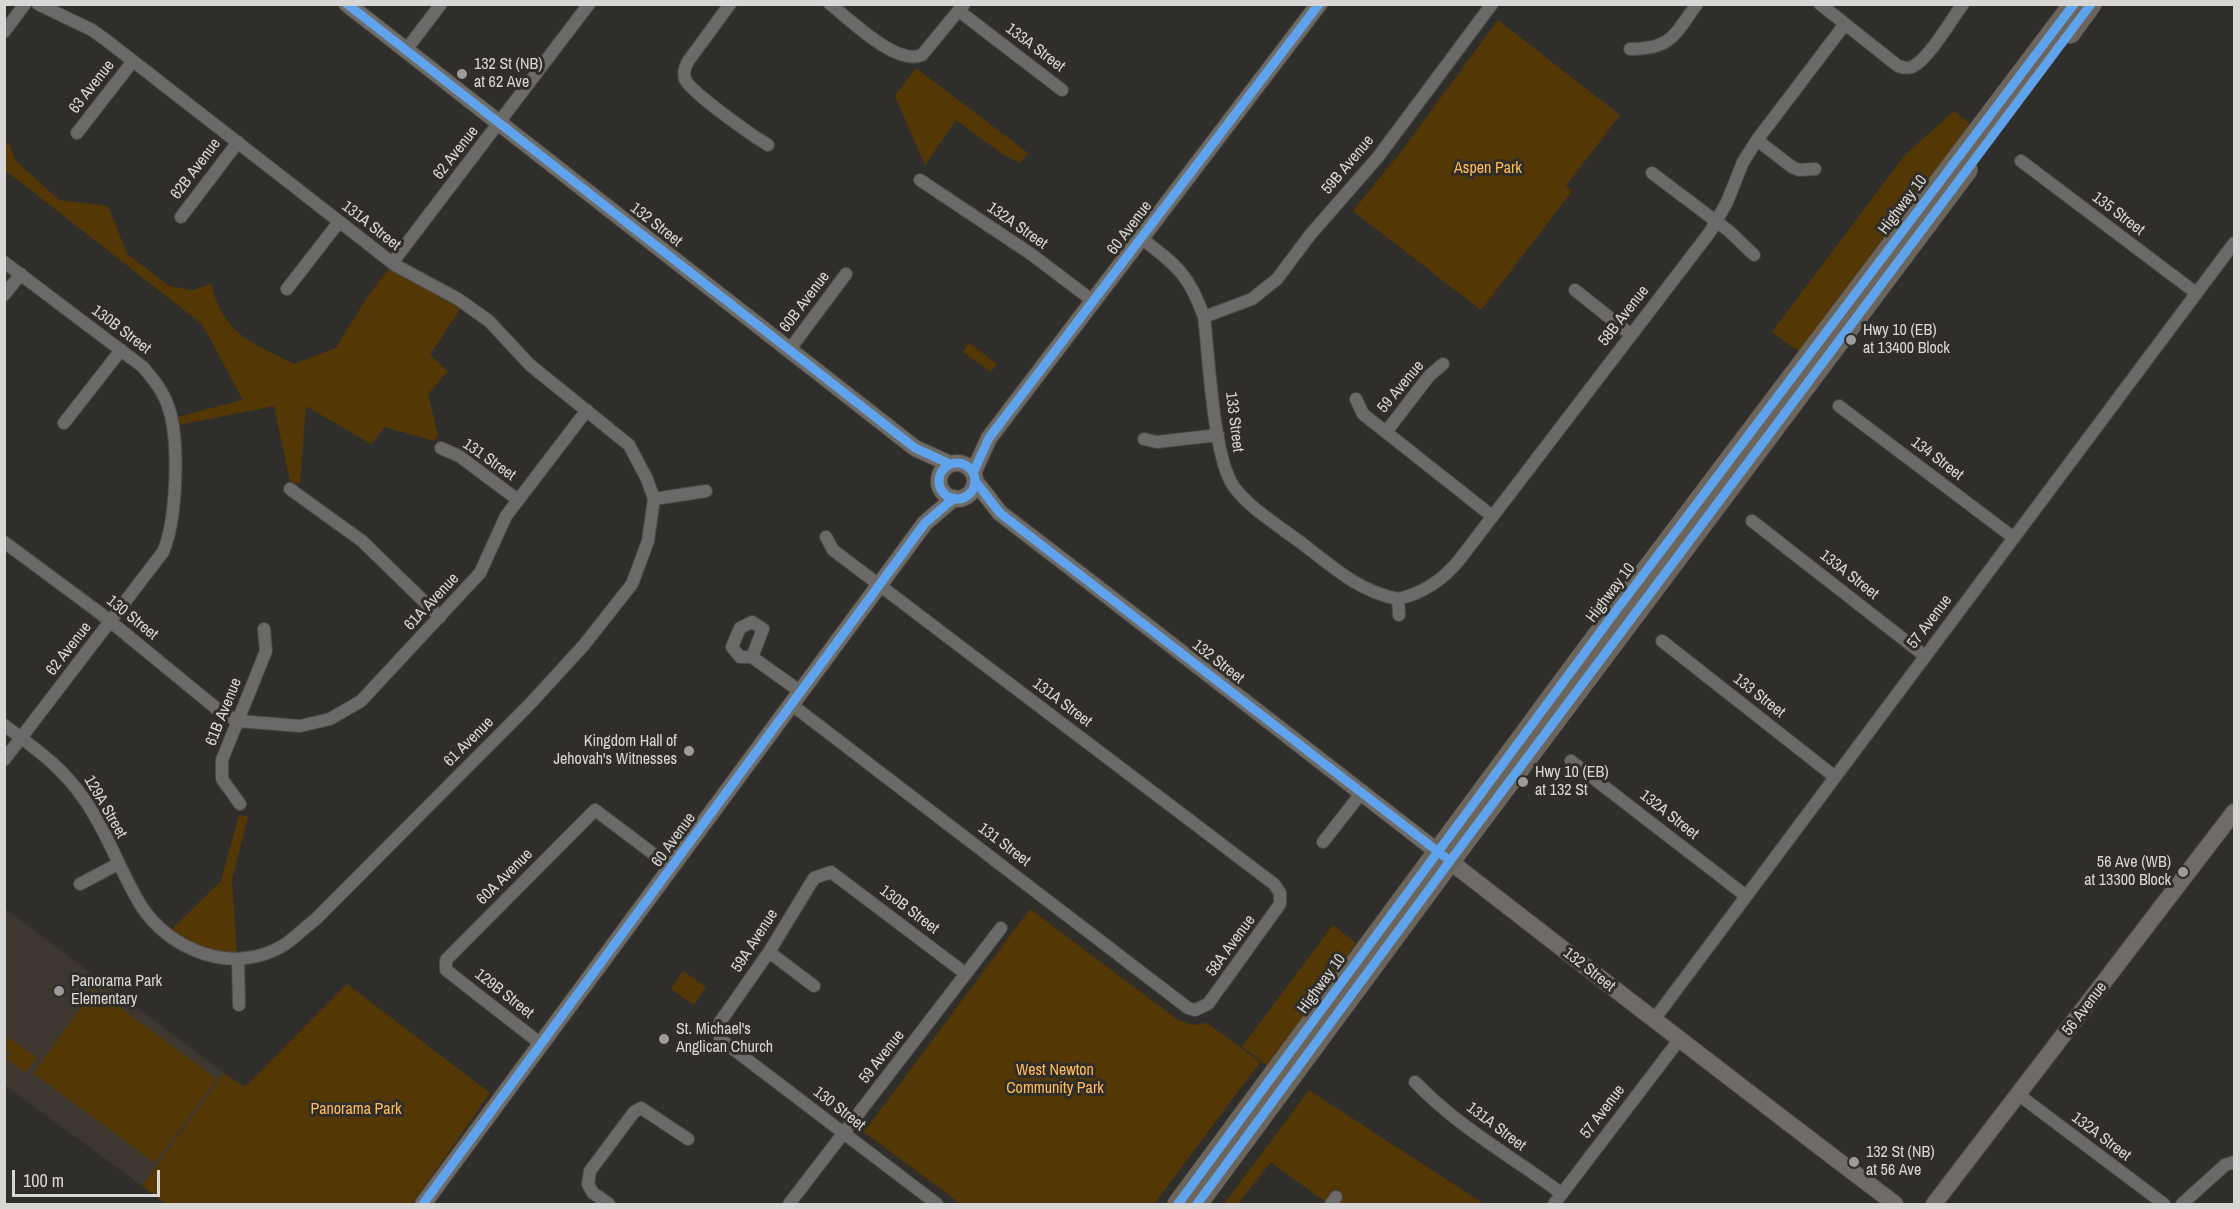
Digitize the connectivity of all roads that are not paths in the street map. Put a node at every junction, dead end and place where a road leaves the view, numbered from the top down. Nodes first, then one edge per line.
1 (25, 4) edge
2 (38, 4) edge
3 (346, 4) edge
4 (441, 4) edge
5 (590, 4) edge
6 (730, 4) edge
7 (830, 4) edge
8 (1319, 4) edge
9 (1492, 4) edge
10 (1697, 4) edge
11 (1820, 4) edge
12 (1963, 4) edge
13 (2087, 6) edge
14 (961, 8) edge
15 (1845, 24) junction
16 (4, 32) edge
17 (1630, 49) dead end
18 (406, 50) junction
19 (133, 61) junction
20 (1062, 90) dead end
21 (499, 123) junction
22 (77, 133) dead end
23 (1757, 140) junction
24 (238, 142) junction
25 (768, 145) dead end
26 (2021, 161) dead end
27 (1815, 169) dead end
28 (1653, 173) dead end
29 (920, 180) dead end
30 (181, 217) dead end
31 (1717, 221) junction
32 (339, 222) junction
33 (1141, 238) junction
34 (2235, 243) edge
35 (1754, 255) dead end
36 (4, 262) edge
37 (392, 263) junction
38 (21, 274) junction
39 (846, 274) dead end
40 (287, 289) dead end
41 (1575, 290) dead end
42 (2196, 293) junction
43 (4, 295) edge
44 (1093, 301) junction
45 (1204, 316) junction
46 (1630, 334) junction
47 (790, 349) junction
48 (120, 350) junction
49 (1443, 364) dead end
50 (1356, 399) dead end
51 (1839, 406) dead end
52 (587, 410) junction
53 (64, 423) dead end
54 (1386, 432) junction
55 (1218, 435) junction
56 (989, 438) junction
57 (1144, 439) dead end
58 (441, 448) dead end
59 (915, 448) junction
60 (953, 464) junction
61 (974, 477) junction
62 (939, 484) junction
63 (290, 489) dead end
64 (706, 491) dead end
65 (654, 499) junction
66 (956, 499) junction
67 (518, 501) junction
68 (1000, 513) junction
69 (1492, 516) junction
70 (1752, 521) dead end
71 (925, 523) junction
72 (173, 524) joint
73 (826, 537) dead end
74 (2014, 538) junction
75 (4, 542) edge
76 (879, 586) junction
77 (1398, 599) junction
78 (1399, 615) dead end
79 (440, 618) junction
80 (111, 622) junction
81 (264, 629) dead end
82 (1662, 641) dead end
83 (1925, 656) junction
84 (752, 657) dead end
85 (796, 699) junction
86 (238, 721) junction
87 (4, 725) edge
88 (22, 738) junction
89 (4, 760) edge
90 (1571, 761) dead end
91 (1835, 777) junction
92 (1363, 791) junction
93 (240, 804) dead end
94 (2235, 812) edge
95 (1323, 842) dead end
96 (1444, 856) junction
97 (118, 864) junction
98 (672, 868) junction
99 (831, 872) joint
100 (80, 884) dead end
101 (1280, 893) joint
102 (1746, 896) junction
103 (1001, 928) dead end
104 (769, 952) junction
105 (238, 959) junction
106 (446, 970) joint
107 (966, 974) junction
108 (814, 986) dead end
109 (239, 1005) dead end
110 (1195, 1010) joint
111 (1653, 1021) junction
112 (720, 1039) joint
113 (1679, 1040) junction
114 (541, 1044) junction
115 (1415, 1082) dead end
116 (2019, 1095) junction
117 (842, 1132) junction
118 (688, 1139) dead end
119 (2235, 1162) edge
120 (1562, 1194) junction
121 (425, 1204) edge
122 (609, 1204) edge
123 (789, 1204) edge
124 (936, 1204) edge
125 (1178, 1204) edge
126 (1197, 1204) edge
127 (1554, 1204) edge
128 (1895, 1204) edge
129 (1934, 1204) edge
130 (2164, 1204) edge
131 (2182, 1204) edge

1 - 16 street
2 - 19 street, 131A Street
3 - 18 street, 132 Street
4 - 18 street
5 - 21 street, 62 Avenue
6 - 25 street
7 - 14 street
8 - 33 street, 60 Avenue
9 - 45 street, 59B Avenue
10 - 17 street
11 - 15 street
12 - 15 street
13 - 96 highway, Highway 10
14 - 20 street, 133A Street
15 - 23 street, 58B Avenue
18 - 21 street, 132 Street
19 - 22 street, 63 Avenue
19 - 24 street, 131A Street
21 - 37 street, 62 Avenue
21 - 47 street, 132 Street
23 - 27 street
23 - 31 street, 58B Avenue
24 - 30 street, 62B Avenue
24 - 32 street, 131A Street
26 - 42 street, 135 Street
28 - 31 street
29 - 44 street, 132A Street
31 - 35 street
31 - 46 street, 58B Avenue
32 - 37 street, 131A Street
32 - 40 street
33 - 44 street, 60 Avenue
33 - 45 street, 133 Street
34 - 42 street, 57 Avenue
36 - 38 street, 130B Street
37 - 52 street, 131A Street
38 - 43 street
38 - 48 street, 130B Street
39 - 47 street, 60B Avenue
41 - 46 street
42 - 74 street, 57 Avenue
44 - 56 street, 60 Avenue
45 - 55 street, 133 Street
46 - 69 street, 58B Avenue
47 - 59 street, 132 Street
48 - 53 street
48 - 72 street, 130B Street
49 - 54 street, 59 Avenue
50 - 54 street
51 - 74 street, 134 Street
52 - 65 street, 131A Street
52 - 67 street, 61A Avenue
54 - 69 street
55 - 57 street
55 - 77 street, 133 Street
56 - 60 street, 60 Avenue
56 - 61 street, 60 Avenue
58 - 67 street, 131 Street
59 - 60 street, 132 Street
59 - 62 street, 132 Street
60 - 61 street
60 - 62 street
61 - 66 street
61 - 68 street, 132 Street
62 - 66 street
62 - 71 street, 60 Avenue
63 - 79 street
64 - 65 street
65 - 105 street, 61 Avenue
66 - 68 street, 132 Street
66 - 71 street, 60 Avenue
67 - 79 street, 61A Avenue
68 - 92 street, 132 Street
69 - 77 street, 58B Avenue
70 - 83 street, 133A Street
71 - 76 street, 60 Avenue
72 - 80 street, 62 Avenue
73 - 76 street, 131A Street
74 - 83 street, 57 Avenue
75 - 80 street, 130 Street
76 - 85 street, 60 Avenue
76 - 101 street, 131A Street
77 - 78 street
79 - 86 street, 61A Avenue
80 - 86 street, 130 Street
80 - 88 street, 62 Avenue
81 - 86 street, 61B Avenue
82 - 91 street, 133 Street
83 - 91 street, 57 Avenue
84 - 85 street, 131 Street
85 - 98 street, 60 Avenue
85 - 110 street, 131 Street
86 - 93 street, 61B Avenue
87 - 88 street, 129A Street
88 - 89 street, 62 Avenue
88 - 97 street, 129A Street
90 - 102 street, 132A Street
91 - 102 street, 57 Avenue
92 - 95 street
92 - 96 street, 132 Street
94 - 116 street, 56 Avenue
96 - 111 street, 132 Street
96 - 125 highway, Highway 10
96 - 126 highway, Highway 10
97 - 100 street, 129A Street
97 - 105 street, 129A Street
98 - 106 street, 60A Avenue
98 - 114 street, 60 Avenue
99 - 104 street, 59A Avenue
99 - 107 street, 130B Street
101 - 110 street, 58A Avenue
102 - 111 street, 57 Avenue
103 - 107 street, 59 Avenue
104 - 108 street
104 - 112 street, 59A Avenue
105 - 109 street
106 - 114 street, 129B Street
107 - 117 street, 59 Avenue
111 - 113 street, 132 Street
112 - 117 street, 130 Street
113 - 120 street, 57 Avenue
113 - 128 street, 132 Street
114 - 121 street, 60 Avenue
115 - 120 street, 131A Street
116 - 129 street, 56 Avenue
116 - 130 street, 132A Street
117 - 123 street, 59 Avenue
117 - 124 street, 130 Street
118 - 122 street
119 - 131 street
120 - 127 street, 57 Avenue

